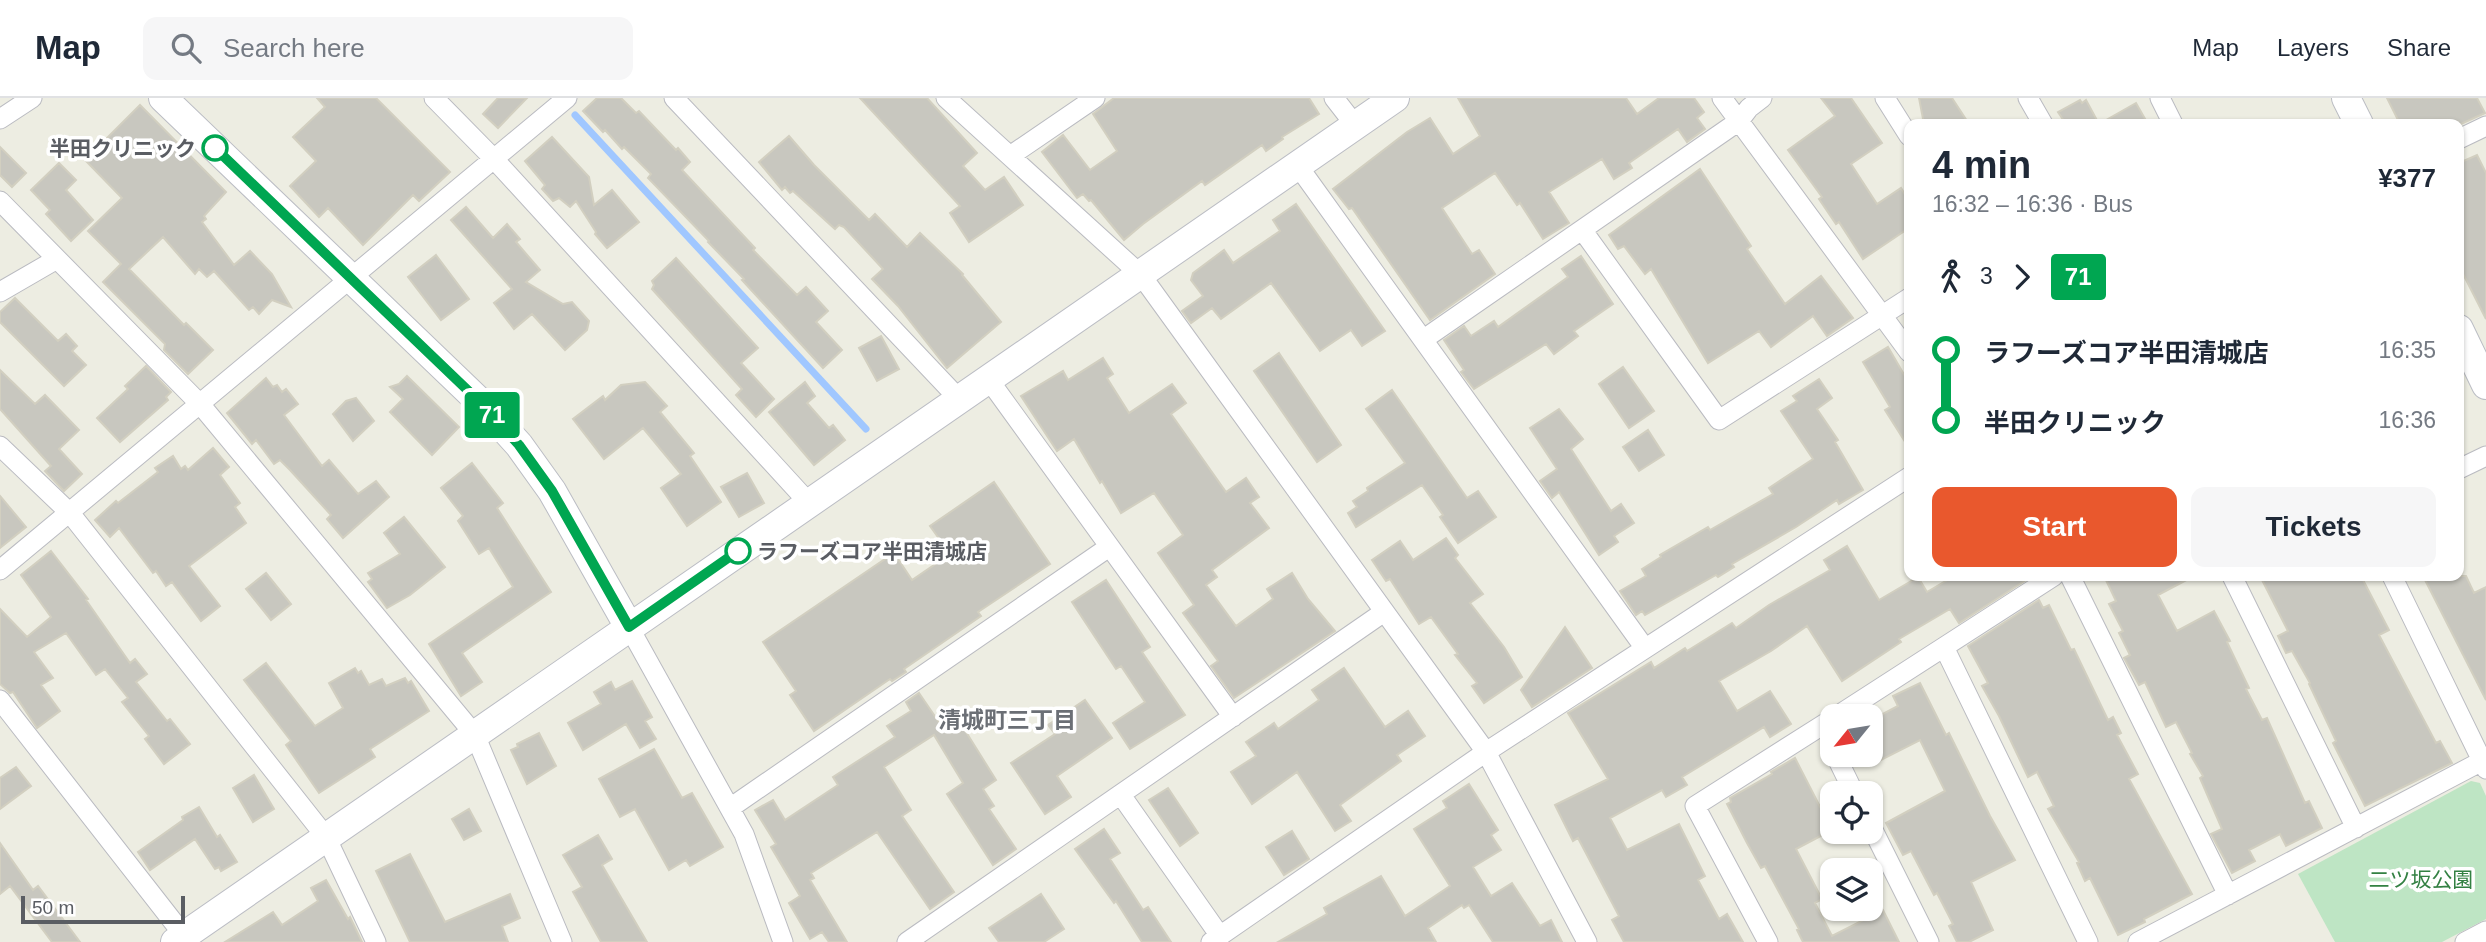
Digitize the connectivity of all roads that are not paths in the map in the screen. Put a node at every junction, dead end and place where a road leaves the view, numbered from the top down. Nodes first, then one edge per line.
1 (32, 98) edge
2 (163, 98) edge
3 (435, 98) edge
4 (567, 98) edge
5 (674, 98) edge
6 (946, 98) edge
7 (1095, 98) edge
8 (1334, 98) edge
9 (1395, 98) edge
10 (1722, 98) edge
11 (1762, 98) edge
12 (1885, 98) edge
13 (2028, 98) edge
14 (2160, 98) edge
15 (2346, 98) edge
16 (0, 119) edge
17 (2040, 119) edge
18 (2170, 119) edge
19 (2356, 119) edge
20 (1739, 121) junction
21 (1355, 125) junction
22 (2486, 126) edge
23 (1904, 128) edge
24 (2464, 137) edge
25 (1010, 156) junction
26 (494, 159) junction
27 (1298, 166) junction
28 (0, 201) edge
29 (1583, 230) junction
30 (57, 259) junction
31 (1141, 275) junction
32 (351, 278) junction
33 (0, 292) edge
34 (1904, 301) edge
35 (1882, 315) junction
36 (1424, 339) junction
37 (2464, 339) edge
38 (1904, 345) edge
39 (989, 380) junction
40 (2486, 385) edge
41 (959, 400) junction
42 (200, 404) junction
43 (0, 446) edge
44 (2486, 456) edge
45 (2464, 467) edge
46 (1904, 480) edge
47 (809, 503) junction
48 (70, 513) junction
49 (1108, 547) junction
50 (0, 570) edge
51 (2046, 581) edge
52 (2072, 581) edge
53 (2234, 581) edge
54 (2394, 581) edge
55 (1384, 612) junction
56 (629, 627) junction
57 (1644, 647) junction
58 (1944, 647) junction
59 (0, 700) edge
60 (1855, 704) edge
61 (1233, 717) junction
62 (1820, 726) edge
63 (475, 735) junction
64 (1486, 752) junction
65 (2484, 765) edge
66 (1121, 795) junction
67 (730, 808) junction
68 (2356, 828) junction
69 (326, 837) junction
70 (1880, 844) edge
71 (2228, 895) junction
72 (2486, 931) edge
73 (1215, 939) edge
74 (183, 940) edge
75 (376, 942) edge
76 (562, 942) edge
77 (783, 942) edge
78 (907, 942) edge
79 (1587, 942) edge
80 (1768, 942) edge
81 (1928, 942) edge
82 (2088, 942) edge
83 (2138, 942) edge
84 (2465, 942) edge

1 - 16 street
2 - 32 street
3 - 26 street
4 - 26 street
5 - 41 street
6 - 25 street
7 - 25 street
8 - 21 street
9 - 21 street
10 - 20 street
11 - 20 street
12 - 23 street
13 - 17 street
14 - 18 street
15 - 19 street
20 - 29 street
20 - 35 street
21 - 27 street
22 - 24 street
25 - 31 street
26 - 32 street
26 - 47 street
27 - 31 street
27 - 36 street
28 - 30 street
29 - 35 street
29 - 36 street
30 - 33 street
30 - 42 street
31 - 39 street
31 - 55 street
32 - 42 street
32 - 56 street
34 - 35 street
35 - 38 street
36 - 57 street
37 - 40 street
39 - 41 street
39 - 49 street
41 - 47 street
42 - 48 street
42 - 63 street
43 - 48 street
44 - 45 street
46 - 57 street
47 - 56 street
48 - 50 street
48 - 69 street
49 - 61 street
49 - 67 street
51 - 58 street
52 - 71 street
53 - 68 street
54 - 65 street
55 - 61 street
55 - 64 street
56 - 63 street
56 - 67 street
57 - 64 street
58 - 60 street
58 - 82 street
59 - 74 street
61 - 66 street
62 - 80 street
63 - 69 street
63 - 76 street
64 - 73 street
64 - 79 street
65 - 68 street
66 - 73 street
66 - 78 street
67 - 77 street
68 - 71 street
69 - 74 street
69 - 75 street
70 - 81 street
71 - 83 street
72 - 84 street

